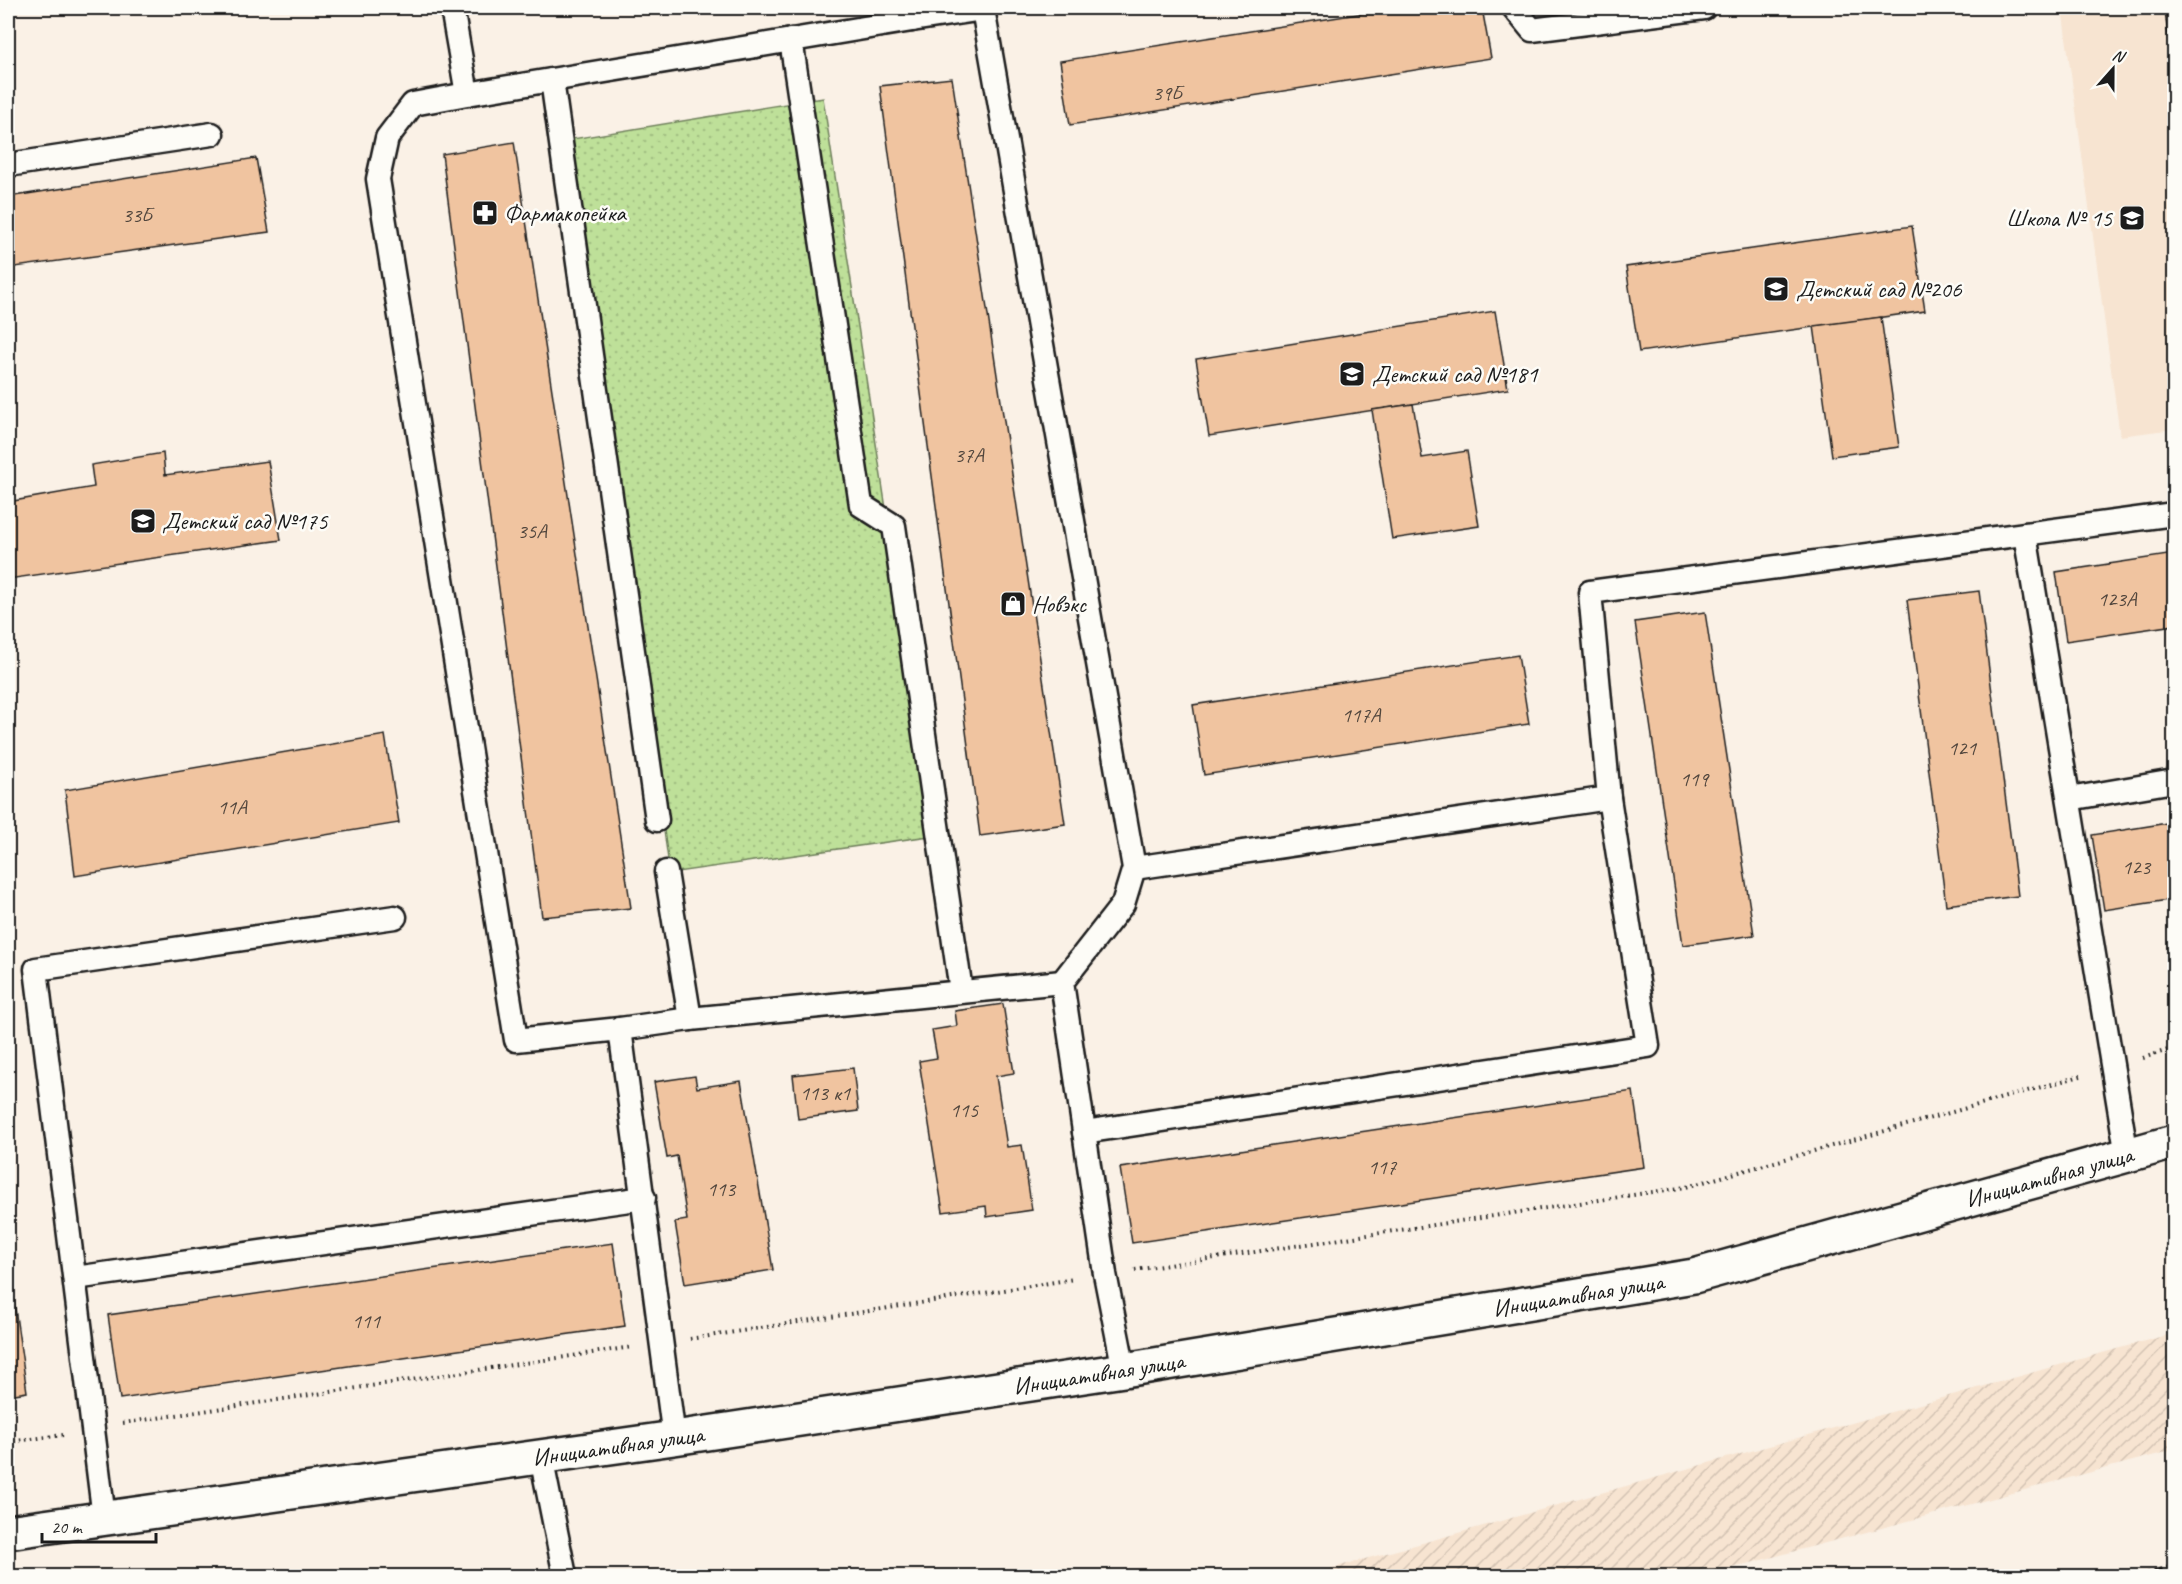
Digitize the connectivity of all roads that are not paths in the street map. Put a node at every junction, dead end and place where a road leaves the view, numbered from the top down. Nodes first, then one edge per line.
1 (452, 8) edge
2 (988, 8) edge
3 (1514, 8) edge
4 (1704, 8) edge
5 (911, 14) edge
6 (791, 40) junction
7 (552, 80) junction
8 (467, 94) junction
9 (212, 134) dead end
10 (8, 165) edge
11 (2175, 514) edge
12 (2025, 534) junction
13 (2175, 781) edge
14 (1609, 798) junction
15 (2069, 799) junction
16 (657, 820) dead end
17 (1134, 868) junction
18 (666, 872) dead end
19 (395, 917) dead end
20 (1062, 982) junction
21 (962, 991) junction
22 (690, 1019) junction
23 (620, 1029) junction
24 (1084, 1132) junction
25 (2175, 1142) edge
26 (2127, 1156) junction
27 (644, 1198) junction
28 (75, 1278) junction
29 (1124, 1370) junction
30 (674, 1438) junction
31 (541, 1456) junction
32 (104, 1518) junction
33 (8, 1532) edge
34 (565, 1576) edge

1 - 8 lane
2 - 5 lane
2 - 17 lane
3 - 4 lane
5 - 6 lane
6 - 7 lane
6 - 21 lane
7 - 8 lane
7 - 16 lane
8 - 23 lane
9 - 10 lane
11 - 12 lane
12 - 14 lane
12 - 15 lane
13 - 15 lane
14 - 17 lane
14 - 24 lane
15 - 26 lane
17 - 20 lane
18 - 22 lane
19 - 28 lane
20 - 21 lane
20 - 24 lane
21 - 22 lane
22 - 23 lane
23 - 27 lane
24 - 29 lane
25 - 26 street, Инициативная улица
26 - 29 street, Инициативная улица
27 - 28 lane
27 - 30 lane
28 - 32 lane
29 - 30 street, Инициативная улица
30 - 31 street, Инициативная улица
31 - 32 street, Инициативная улица
31 - 34 lane
32 - 33 street, Инициативная улица

